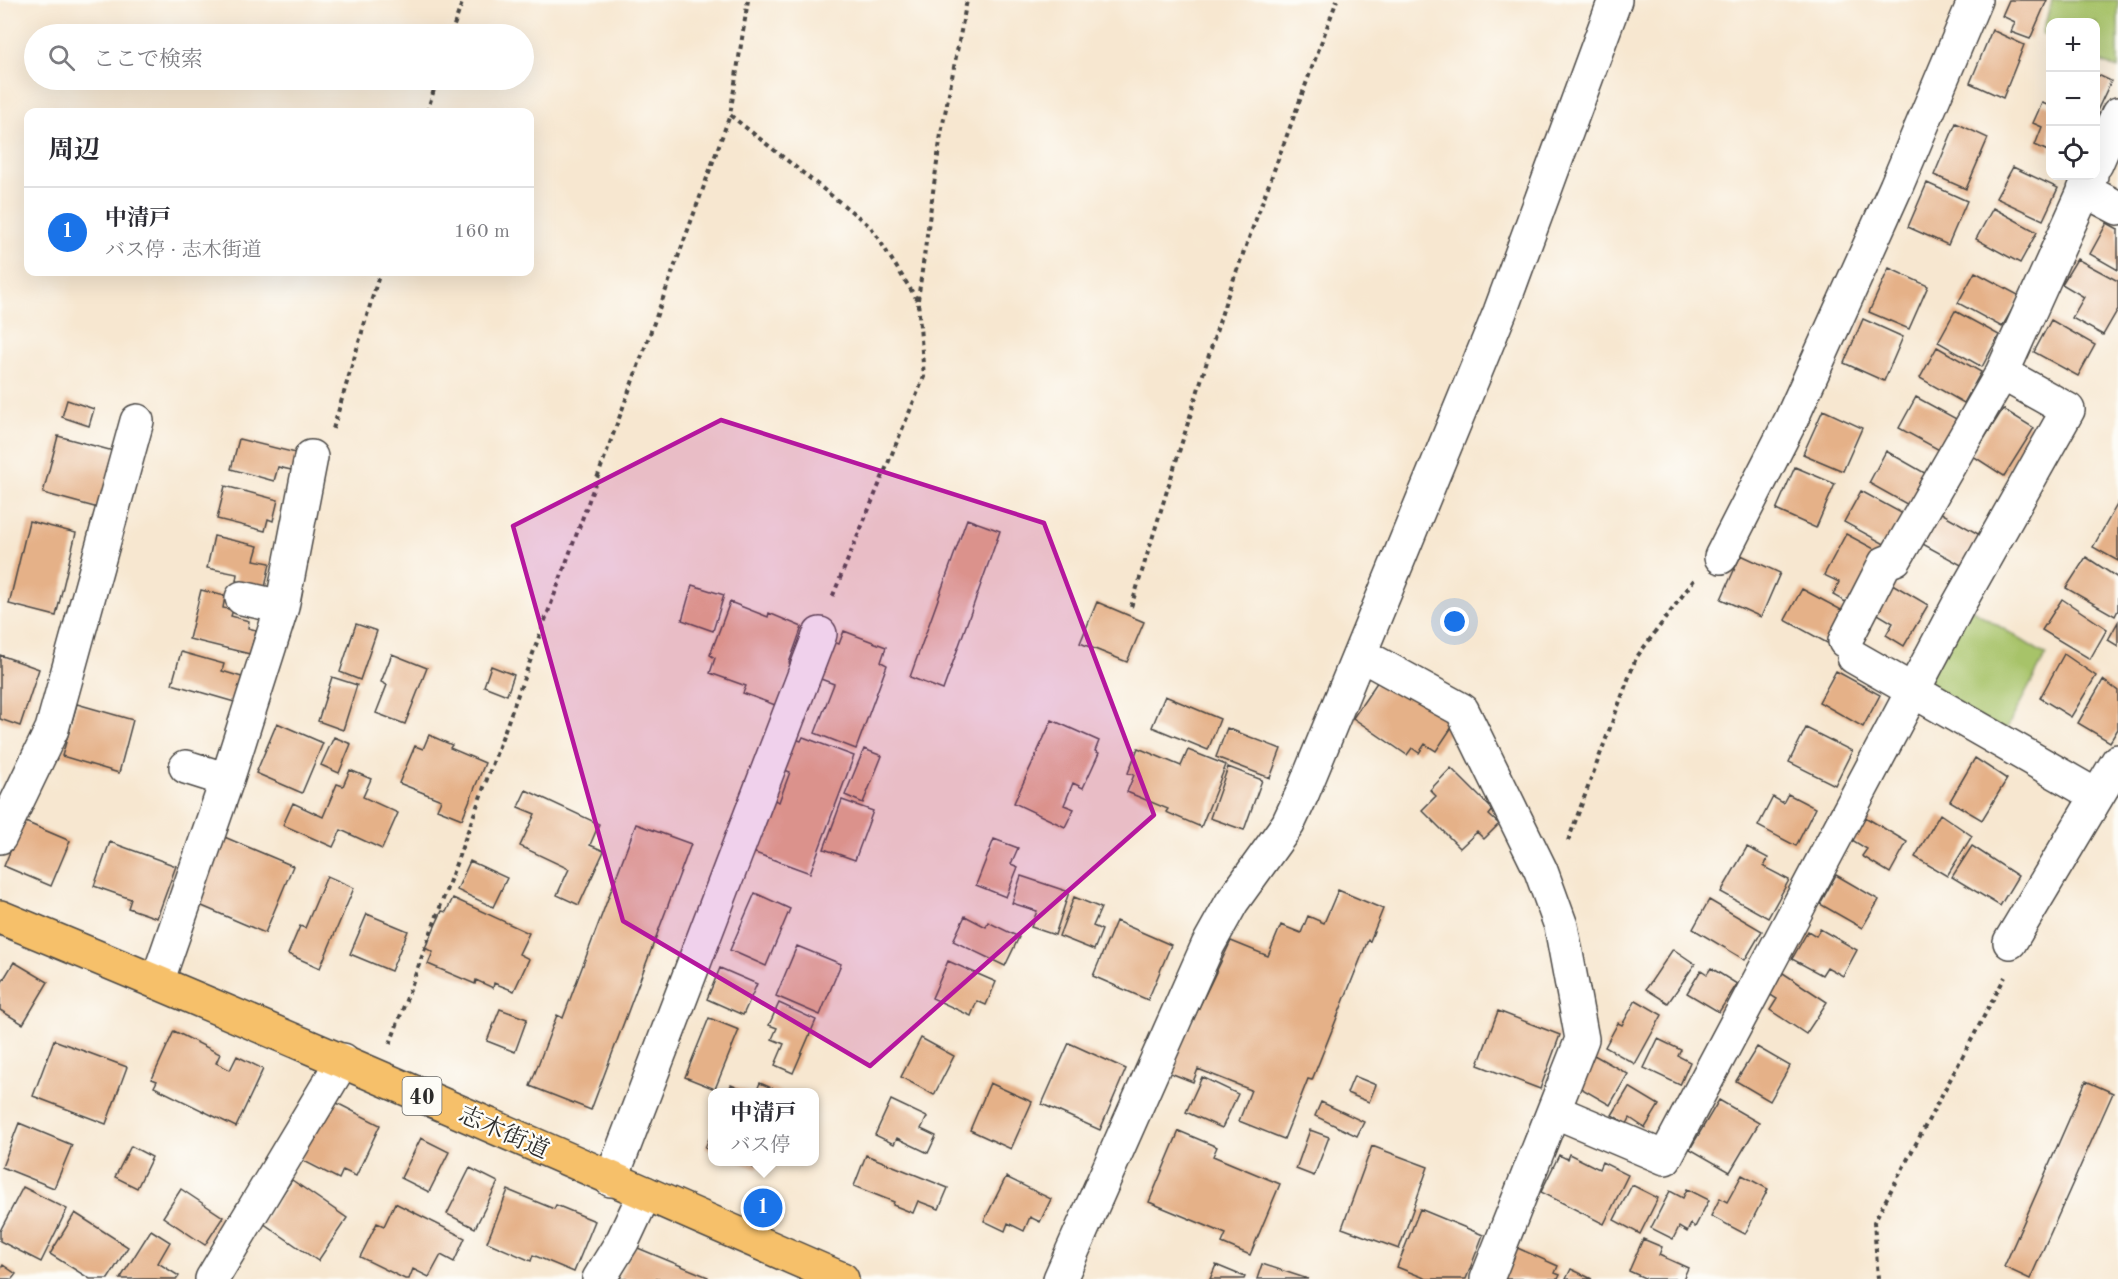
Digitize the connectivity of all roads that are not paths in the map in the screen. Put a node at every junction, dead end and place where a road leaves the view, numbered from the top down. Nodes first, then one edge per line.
1 (1615, 0) edge
2 (1975, 0) edge
3 (2118, 114) edge
4 (2100, 154) edge
5 (2089, 180) edge
6 (2093, 180) edge
7 (2118, 208) edge
8 (2002, 373) junction
9 (137, 421) dead end
10 (310, 457) road end
11 (1721, 556) road end
12 (242, 597) dead end
13 (282, 608) junction
14 (820, 634) road end
15 (1360, 654) junction
16 (1913, 691) junction
17 (2118, 761) edge
18 (186, 767) dead end
19 (227, 780) junction
20 (2097, 796) junction
21 (0, 837) edge
22 (0, 917) edge
23 (2010, 942) road end
24 (157, 982) junction
25 (343, 1060) junction
26 (1554, 1111) junction
27 (611, 1180) junction
28 (645, 1193) junction
29 (212, 1279) edge
30 (599, 1279) edge
31 (842, 1279) edge
32 (1060, 1279) edge
33 (1487, 1279) edge

1 - 15 street
2 - 11 street
3 - 4 street
5 - 8 street
6 - 7 street
8 - 16 street
8 - 16 street
9 - 21 street
10 - 13 street
12 - 13 street
13 - 19 street
14 - 27 street
15 - 26 street
15 - 32 street
16 - 20 street
16 - 26 street
17 - 20 street
18 - 19 street
19 - 24 street
20 - 23 street
22 - 24 main road, 志木街道 / 40
24 - 25 main road, 志木街道 / 40
25 - 27 main road, 志木街道 / 40
25 - 29 street
26 - 33 street
27 - 28 main road, 志木街道 / 40
28 - 30 street
28 - 31 main road, 志木街道 / 40

